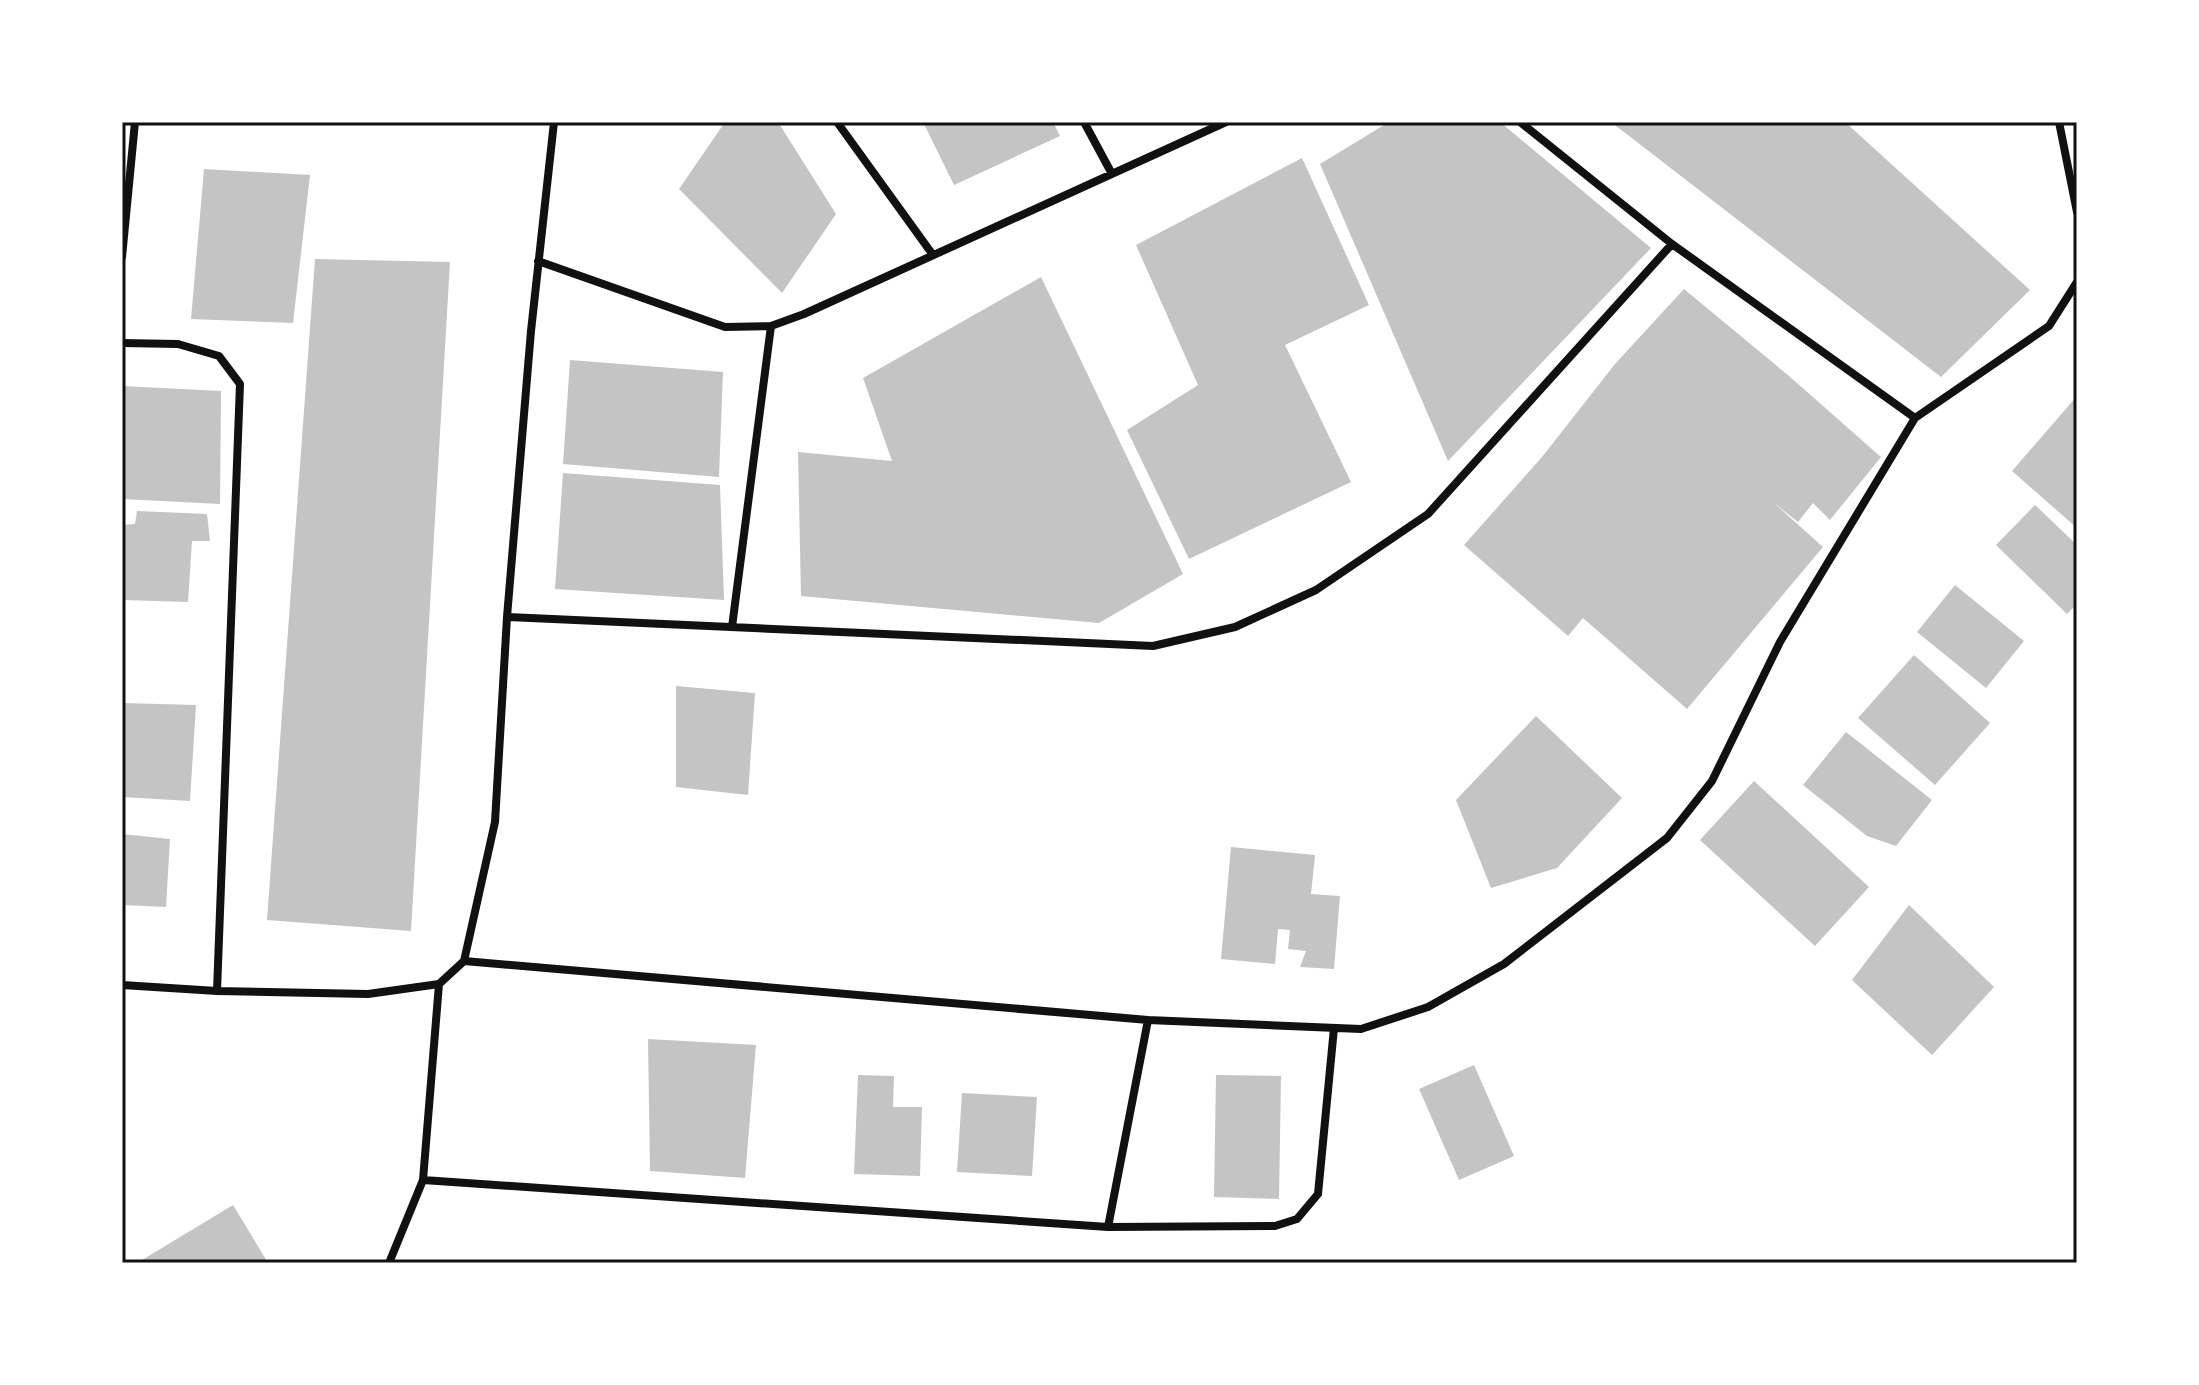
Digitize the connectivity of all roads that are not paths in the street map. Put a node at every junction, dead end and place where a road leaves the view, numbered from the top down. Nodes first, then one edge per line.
1 (135, 122) edge
2 (554, 122) edge
3 (837, 122) edge
4 (1084, 122) edge
5 (1226, 122) edge
6 (1520, 122) edge
7 (2059, 122) edge
8 (1112, 174) junction
9 (2077, 212) edge
10 (1672, 244) junction
11 (933, 255) junction
12 (122, 257) edge
13 (538, 261) junction
14 (2077, 282) edge
15 (771, 326) junction
16 (122, 343) edge
17 (1915, 418) junction
18 (507, 617) junction
19 (732, 627) junction
20 (464, 961) junction
21 (439, 984) junction
22 (122, 985) edge
23 (217, 991) junction
24 (1148, 1020) junction
25 (1334, 1028) junction
26 (423, 1180) junction
27 (1108, 1227) junction
28 (389, 1263) edge

1 - 12 street
2 - 13 street
3 - 11 street
4 - 8 street
5 - 8 street
6 - 10 street
7 - 9 street
8 - 11 street
10 - 17 street
10 - 19 street
11 - 15 street
13 - 15 street
13 - 18 street
14 - 17 street
15 - 19 street
16 - 23 street
17 - 25 street
18 - 19 street
18 - 20 street
20 - 21 street
20 - 24 street
21 - 23 street
21 - 26 street
22 - 23 street
24 - 25 street
24 - 27 street
25 - 27 street
26 - 27 street
26 - 28 street

